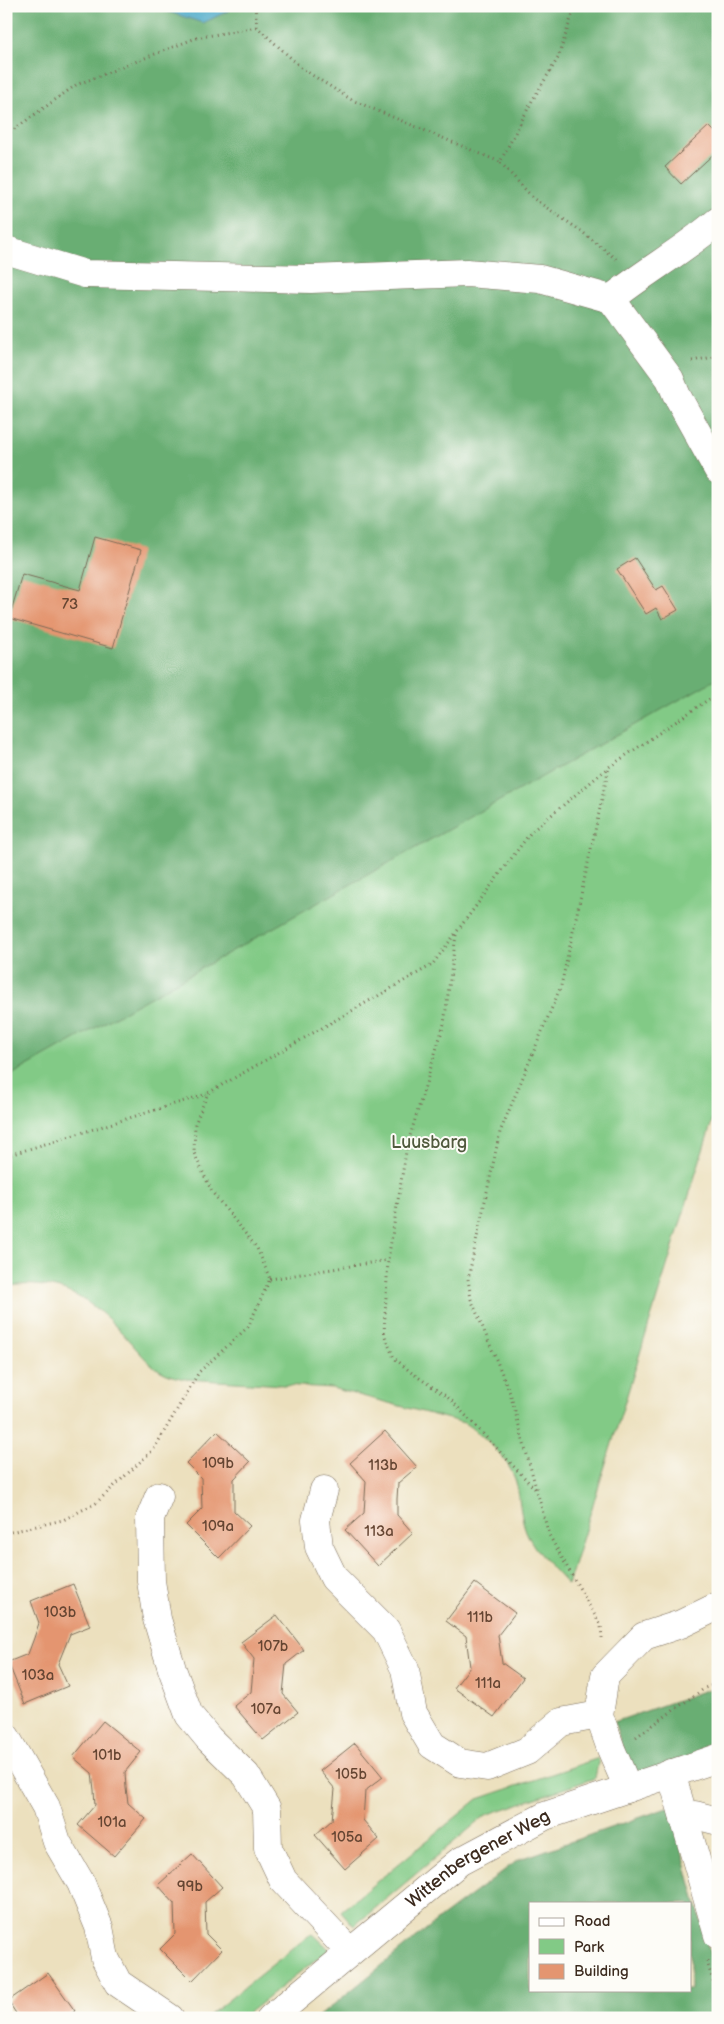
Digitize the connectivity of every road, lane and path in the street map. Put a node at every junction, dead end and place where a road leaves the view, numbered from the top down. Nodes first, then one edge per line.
1 (254, 6) edge
2 (575, 6) edge
3 (257, 27) junction
4 (6, 135) edge
5 (500, 162) junction
6 (718, 221) edge
7 (6, 250) edge
8 (638, 277) junction
9 (611, 299) junction
10 (718, 470) edge
11 (718, 693) edge
12 (609, 767) junction
13 (456, 935) junction
14 (208, 1093) junction
15 (6, 1156) edge
16 (388, 1260) junction
17 (270, 1278) junction
18 (324, 1490) dead end
19 (538, 1491) junction
20 (159, 1496) dead end
21 (6, 1533) edge
22 (718, 1606) edge
23 (605, 1676) junction
24 (718, 1683) edge
25 (599, 1715) junction
26 (6, 1737) edge
27 (610, 1750) junction
28 (718, 1758) edge
29 (671, 1773) junction
30 (628, 1788) junction
31 (684, 1818) junction
32 (718, 1821) edge
33 (718, 1935) edge
34 (349, 1951) junction
35 (170, 2018) edge
36 (271, 2018) edge

1 - 3 path
2 - 5 path
3 - 4 path
3 - 5 path
5 - 8 path
6 - 8 street
7 - 9 street
8 - 9 street
9 - 10 street
11 - 12 path
12 - 13 path
12 - 19 path
13 - 14 path
13 - 16 path
14 - 15 path
14 - 17 path
16 - 17 path
16 - 19 path
17 - 21 path
18 - 25 street
19 - 23 path
20 - 34 street
22 - 23 street
23 - 25 street
24 - 27 path
25 - 27 street
26 - 35 street
27 - 30 street
28 - 29 street, Wittenbergener Weg
29 - 30 street, Wittenbergener Weg
29 - 31 street
30 - 34 street, Wittenbergener Weg
31 - 32 street
31 - 33 street
34 - 36 street, Wittenbergener Weg

